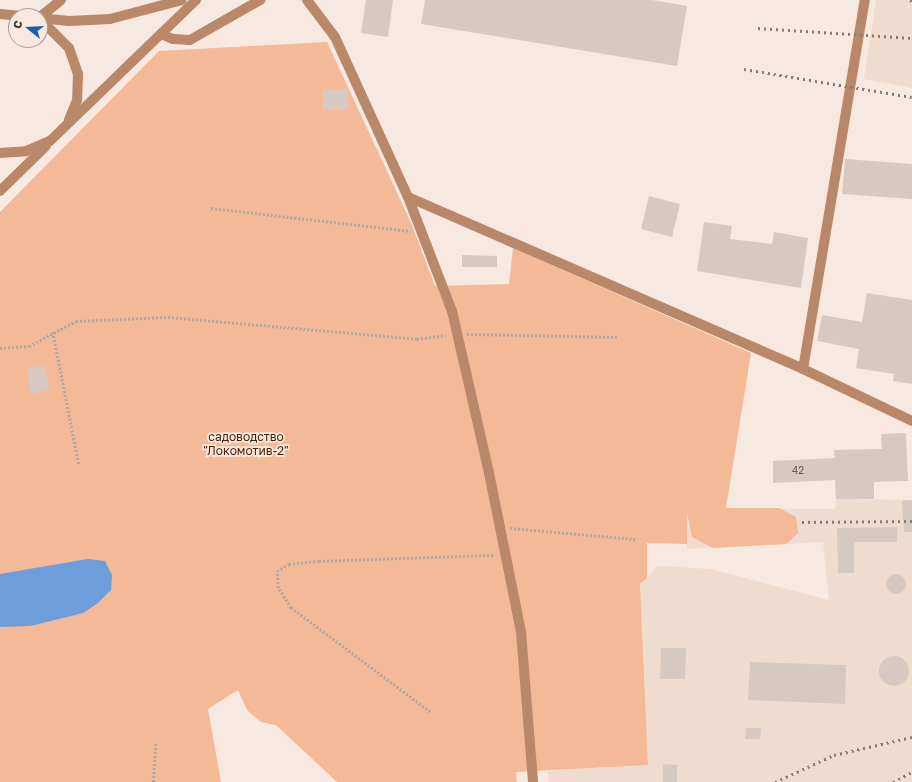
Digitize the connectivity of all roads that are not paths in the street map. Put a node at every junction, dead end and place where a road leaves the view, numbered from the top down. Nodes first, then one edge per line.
1 (61, 0) edge
2 (182, 0) edge
3 (196, 0) edge
4 (260, 0) edge
5 (307, 0) edge
6 (865, 0) edge
7 (48, 11) edge
8 (48, 19) edge
9 (48, 26) edge
10 (161, 34) junction
11 (67, 124) junction
12 (50, 141) junction
13 (0, 153) edge
14 (0, 191) edge
15 (408, 197) junction
16 (803, 368) junction
17 (912, 421) edge
18 (533, 782) edge

1 - 7 street
2 - 8 street
3 - 10 street
4 - 10 street
5 - 15 street
6 - 16 street
9 - 11 street
10 - 11 street
11 - 12 street
12 - 13 street
12 - 14 street
15 - 16 street
15 - 18 street
16 - 17 street

